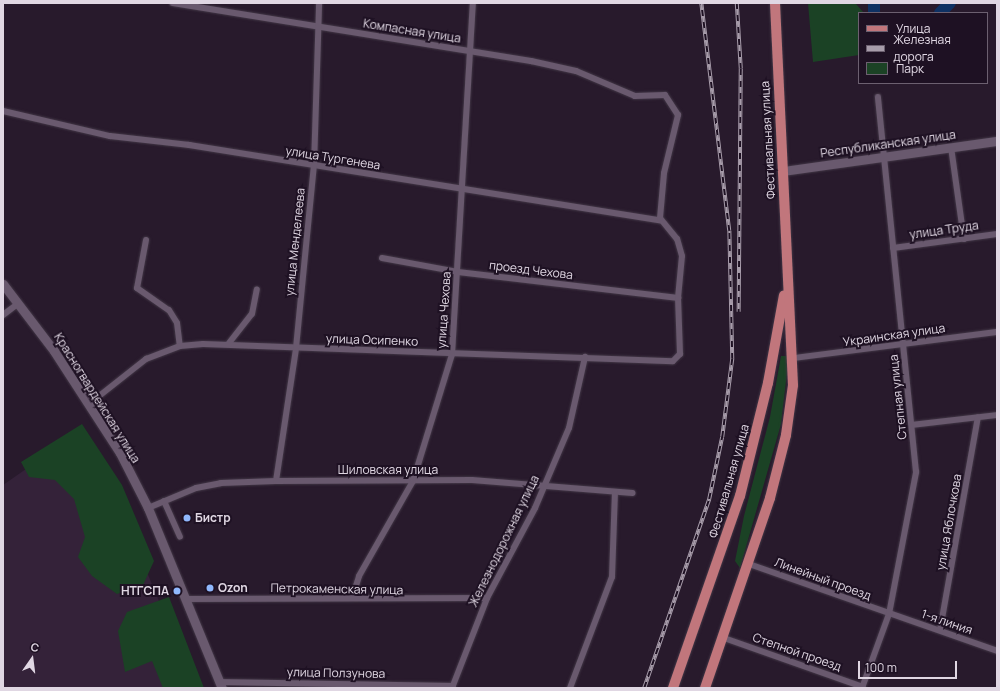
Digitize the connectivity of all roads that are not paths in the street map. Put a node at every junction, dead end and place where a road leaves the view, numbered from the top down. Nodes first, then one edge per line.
1 (173, 3) edge
2 (319, 3) edge
3 (473, 3) edge
4 (775, 3) edge
5 (318, 28) junction
6 (473, 52) junction
7 (878, 97) dead end
8 (3, 111) edge
9 (997, 141) edge
10 (951, 147) junction
11 (884, 156) junction
12 (314, 166) junction
13 (783, 171) junction
14 (462, 190) junction
15 (661, 221) junction
16 (997, 234) edge
17 (964, 239) junction
18 (146, 240) dead end
19 (893, 248) junction
20 (382, 258) dead end
21 (458, 272) junction
22 (786, 276) junction
23 (3, 284) edge
24 (257, 289) dead end
25 (678, 298) junction
26 (19, 303) junction
27 (3, 315) edge
28 (997, 332) edge
29 (777, 340) junction
30 (793, 341) junction
31 (229, 343) junction
32 (903, 344) junction
33 (180, 346) junction
34 (296, 348) junction
35 (452, 354) junction
36 (585, 357) junction
37 (794, 358) junction
38 (89, 404) junction
39 (997, 415) edge
40 (978, 417) junction
41 (912, 425) junction
42 (276, 481) junction
43 (413, 481) junction
44 (545, 484) junction
45 (616, 492) junction
46 (632, 493) dead end
47 (164, 501) junction
48 (148, 508) junction
49 (180, 537) dead end
50 (749, 564) junction
51 (352, 598) junction
52 (487, 598) junction
53 (186, 599) junction
54 (889, 614) junction
55 (940, 630) junction
56 (724, 638) junction
57 (997, 651) edge
58 (221, 685) edge
59 (452, 687) edge
60 (862, 687) edge
61 (570, 688) edge
62 (673, 688) edge
63 (705, 688) edge

1 - 5 street, Компасная улица
2 - 5 street, улица Менделеева
3 - 6 street, улица Чехова
4 - 13 main road, Фестивальная улица
5 - 6 street, Компасная улица
5 - 12 street, улица Менделеева
6 - 14 street, улица Чехова
6 - 15 street, Компасная улица
7 - 11 street, Степная улица
8 - 12 street, улица Тургенева
9 - 10 main road, Республиканская улица
10 - 11 main road, Республиканская улица
10 - 17 street
11 - 13 main road, Республиканская улица
11 - 19 street, Степная улица
12 - 14 street, улица Тургенева
12 - 34 street, улица Менделеева
13 - 22 main road, Фестивальная улица
14 - 15 street, улица Тургенева
14 - 21 street, улица Чехова
15 - 25 street
16 - 17 street, улица Труда
17 - 19 street, улица Труда
18 - 33 street
19 - 32 street, Степная улица
20 - 21 street, проезд Чехова
21 - 25 street, проезд Чехова
21 - 35 street, улица Чехова
22 - 29 main road, Фестивальная улица
22 - 30 main road, Фестивальная улица
23 - 26 main road, Красногвардейская улица
24 - 31 street
25 - 36 street, улица Осипенко
26 - 27 street
26 - 38 main road, Красногвардейская улица
28 - 32 street, Украинская улица
29 - 30 main road
29 - 62 main road, Фестивальная улица
30 - 37 main road, Фестивальная улица
31 - 33 street, улица Осипенко
31 - 34 street, улица Осипенко
32 - 37 street, Украинская улица
32 - 41 street, Степная улица
33 - 38 street, улица Осипенко
34 - 35 street, улица Осипенко
34 - 42 street, улица Менделеева
35 - 36 street, улица Осипенко
35 - 43 street, улица Чехова
36 - 44 street, Железнодорожная улица
37 - 50 main road, Фестивальная улица
38 - 48 main road, Красногвардейская улица
39 - 40 street
40 - 41 street
40 - 55 street, улица Яблочкова
41 - 54 street, Степная улица
42 - 43 street, Шиловская улица
42 - 47 street, Шиловская улица
43 - 44 street, Шиловская улица
43 - 51 street, улица Чехова
44 - 45 street, Шиловская улица
44 - 52 street, Железнодорожная улица
45 - 46 street, Шиловская улица
45 - 61 street
47 - 48 street, Шиловская улица
47 - 49 street
48 - 53 main road, Красногвардейская улица
50 - 54 street, Линейный проезд
50 - 56 main road, Фестивальная улица
51 - 52 street, Петрокаменская улица
51 - 53 street, Петрокаменская улица
52 - 59 street, Железнодорожная улица
53 - 58 main road, Красногвардейская улица
54 - 55 street, 1-я линия
54 - 60 street, Степная улица
55 - 57 street, 1-я линия
56 - 60 street, Степной проезд
56 - 63 main road, Фестивальная улица
58 - 59 street, улица Ползунова

